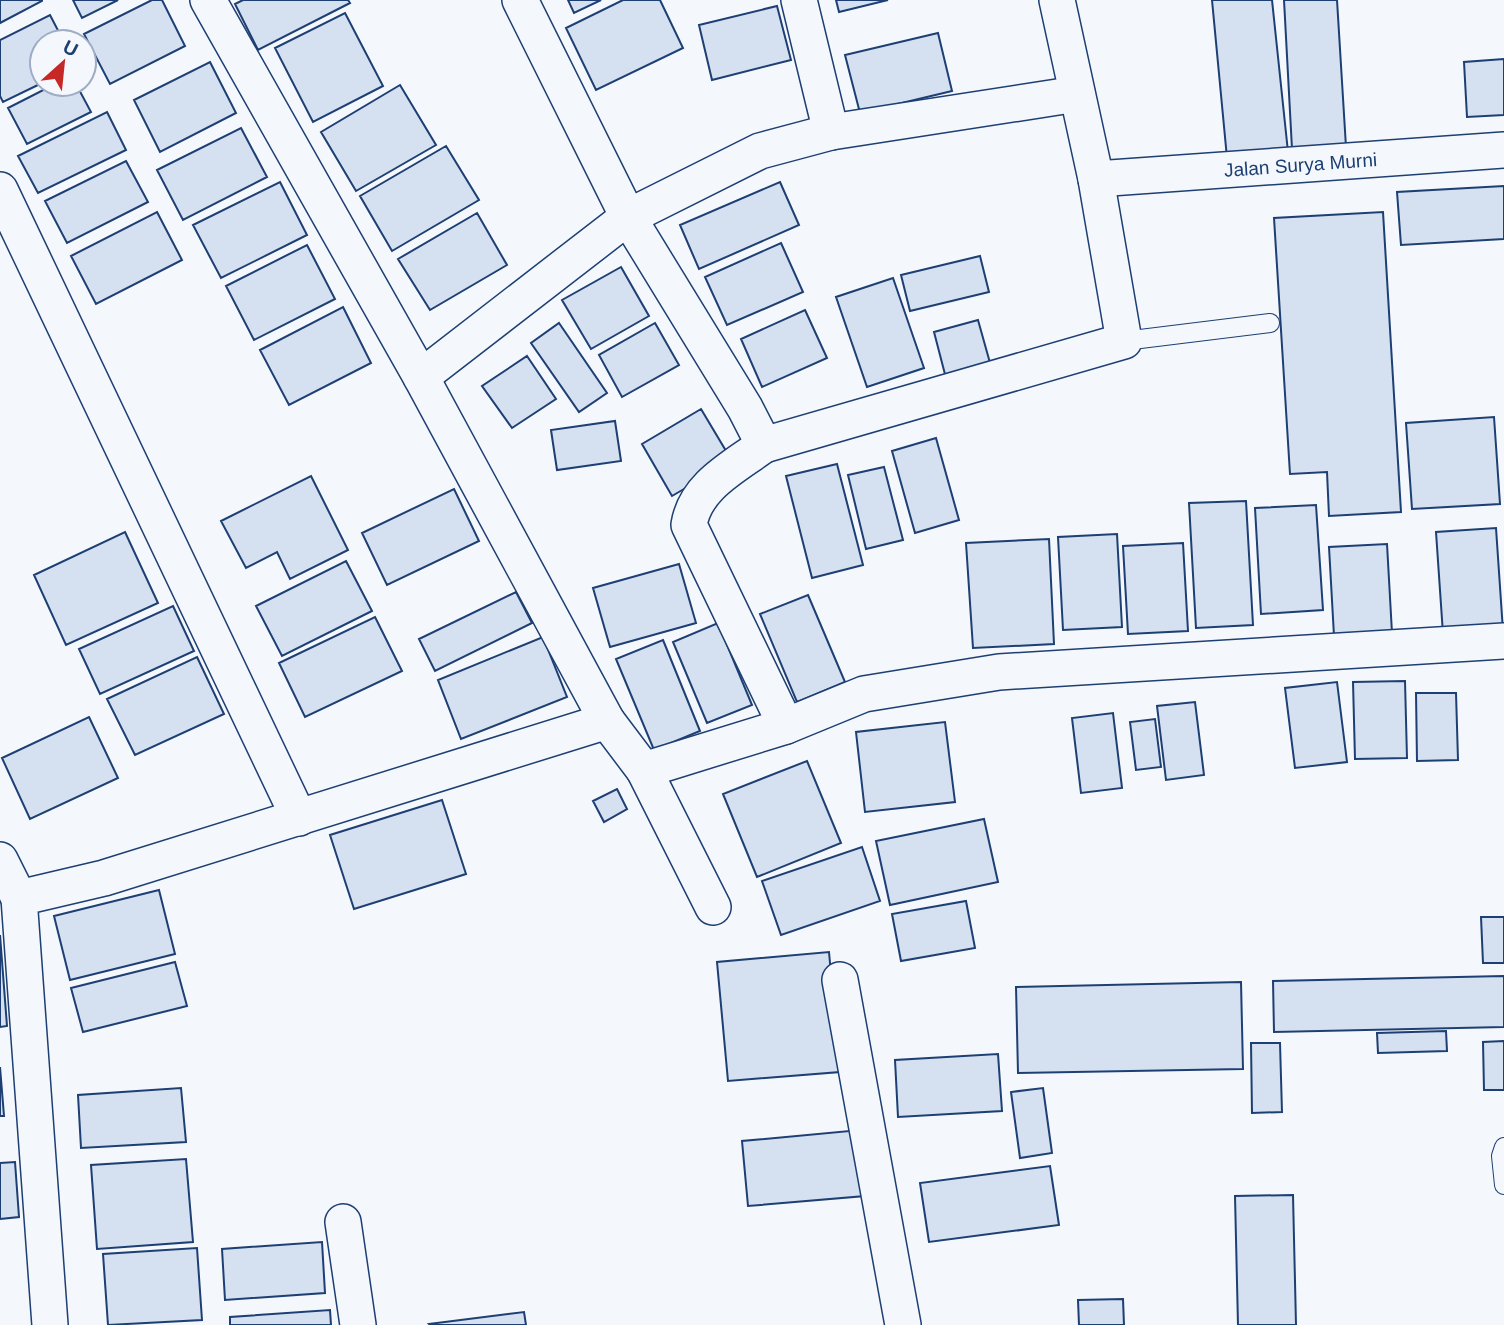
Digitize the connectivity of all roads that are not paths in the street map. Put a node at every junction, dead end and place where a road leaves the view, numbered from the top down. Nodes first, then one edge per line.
1 (208, 0) edge
2 (520, 0) edge
3 (799, 0) edge
4 (1057, 0) edge
5 (1077, 94) junction
6 (831, 132) junction
7 (1504, 150) edge
8 (1097, 179) junction
9 (0, 190) edge
10 (628, 218) junction
11 (1270, 323) dead end
12 (1124, 341) junction
13 (421, 377) junction
14 (764, 445) junction
15 (1504, 641) edge
16 (607, 721) junction
17 (786, 726) junction
18 (644, 770) junction
19 (299, 818) junction
20 (0, 860) edge
21 (19, 898) junction
22 (713, 907) dead end
23 (840, 980) dead end
24 (1504, 1147) edge
25 (1504, 1185) edge
26 (343, 1222) dead end
27 (50, 1325) edge
28 (358, 1325) edge
29 (903, 1325) edge

1 - 13 street
2 - 10 street
3 - 6 street
4 - 5 street
5 - 6 street
5 - 8 street
6 - 10 street
7 - 8 street, Jalan Surya Murni
8 - 12 street
9 - 19 street
10 - 13 street
10 - 14 street
11 - 12 lane
12 - 14 street
13 - 16 street
14 - 17 street
15 - 17 street
16 - 18 street
16 - 19 street
17 - 18 street
18 - 22 street
19 - 21 street
20 - 21 street
21 - 27 street
23 - 29 street
24 - 25 lane
26 - 28 street

